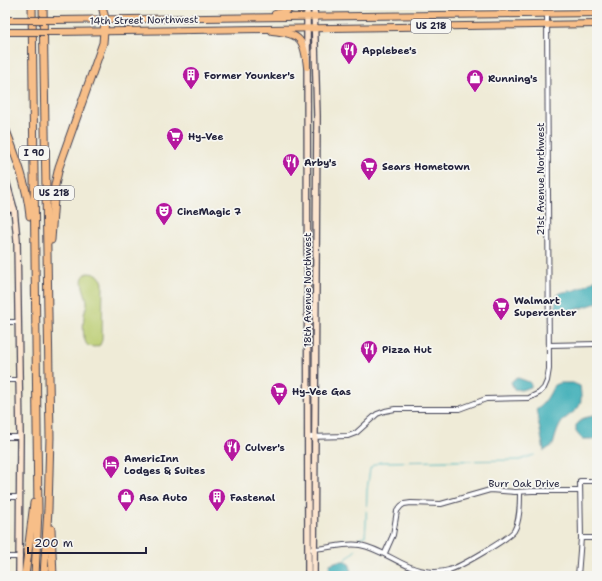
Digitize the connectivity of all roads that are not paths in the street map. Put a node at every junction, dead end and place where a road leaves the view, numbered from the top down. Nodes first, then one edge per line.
1 (32, 5) edge
2 (43, 5) edge
3 (102, 5) edge
4 (297, 5) edge
5 (307, 5) edge
6 (314, 5) edge
7 (547, 13) junction
8 (597, 13) edge
9 (307, 16) junction
10 (314, 16) junction
11 (243, 17) junction
12 (105, 19) junction
13 (5, 20) edge
14 (597, 24) edge
15 (547, 25) junction
16 (243, 28) junction
17 (307, 28) junction
18 (314, 28) junction
19 (105, 30) junction
20 (5, 32) edge
21 (307, 67) junction
22 (5, 128) edge
23 (5, 177) edge
24 (5, 209) edge
25 (14, 209) junction
26 (35, 300) junction
27 (48, 300) junction
28 (5, 322) edge
29 (18, 322) junction
30 (597, 344) edge
31 (549, 345) junction
32 (5, 380) edge
33 (19, 380) junction
34 (5, 436) edge
35 (20, 437) junction
36 (307, 437) junction
37 (316, 437) junction
38 (37, 471) junction
39 (597, 481) edge
40 (49, 482) junction
41 (580, 491) junction
42 (520, 492) junction
43 (5, 497) edge
44 (20, 497) junction
45 (581, 538) junction
46 (597, 538) edge
47 (307, 549) junction
48 (315, 549) junction
49 (385, 553) junction
50 (5, 557) edge
51 (20, 558) junction
52 (19, 576) edge
53 (25, 576) edge
54 (35, 576) edge
55 (44, 576) edge
56 (52, 576) edge
57 (308, 576) edge
58 (314, 576) edge
59 (578, 576) edge

1 - 26 highway, I 90
2 - 27 highway, I 90
3 - 12 highway
4 - 11 main road
5 - 9 street, 18th Avenue Northwest
6 - 10 street, 18th Avenue Northwest
7 - 8 main road, US 218
7 - 10 main road, 14th Street Northwest / US 218
7 - 15 street, 21st Avenue Northwest
9 - 10 main road, 14th Street Northwest / US 218
9 - 11 main road, 14th Street Northwest / US 218
9 - 17 street, 18th Avenue Northwest
10 - 18 street, 18th Avenue Northwest
11 - 12 main road, 14th Street Northwest / US 218
12 - 13 main road, 14th Street Northwest / US 218, bridge
12 - 19 highway
14 - 15 main road, US 218
15 - 18 main road, 14th Street Northwest / US 218
15 - 31 street, 21st Avenue Northwest
16 - 17 main road, 14th Street Northwest / US 218
16 - 19 main road, 14th Street Northwest / US 218
16 - 21 main road
17 - 18 main road, 14th Street Northwest / US 218
17 - 21 street, 18th Avenue Northwest
18 - 37 street, 18th Avenue Northwest
19 - 20 main road, 14th Street Northwest, bridge
19 - 27 highway, US 218
21 - 36 street, 18th Avenue Northwest
22 - 26 highway, US 218
23 - 25 street
24 - 25 street
25 - 29 street
26 - 38 highway, I 90
27 - 40 highway, I 90
28 - 29 street
29 - 33 street
30 - 31 street
31 - 37 street, 21st Avenue Northwest
32 - 33 street
33 - 35 street
34 - 35 street
35 - 44 street
36 - 37 street, 21st Avenue Northwest
36 - 47 street, 18th Avenue Northwest
37 - 48 street, 18th Avenue Northwest
38 - 53 highway
38 - 54 highway, I 90
39 - 41 street
40 - 55 highway, I 90
40 - 56 highway
41 - 42 street, Burr Oak Drive
41 - 45 street
42 - 49 street, Burr Oak Drive
42 - 49 street
43 - 44 street
44 - 51 street
45 - 46 street
45 - 59 street
47 - 48 street
47 - 57 street, 18th Avenue Northwest
48 - 49 street
48 - 58 street, 18th Avenue Northwest
50 - 51 street
51 - 52 street

